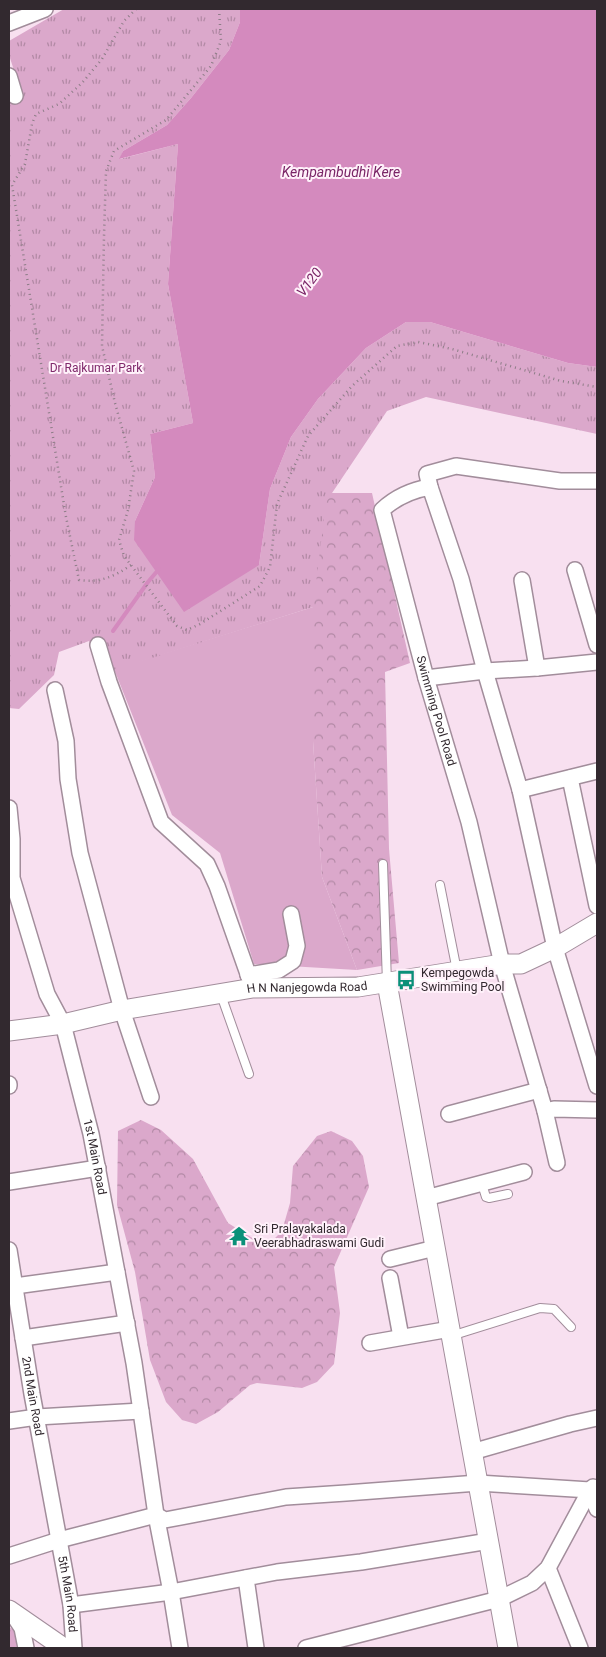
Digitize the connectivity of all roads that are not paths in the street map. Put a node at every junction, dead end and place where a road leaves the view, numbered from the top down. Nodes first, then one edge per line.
1 (45, 9) edge
2 (9, 23) edge
3 (9, 76) edge
4 (15, 96) dead end
5 (597, 481) edge
6 (430, 488) junction
7 (575, 570) dead end
8 (522, 580) dead end
9 (98, 645) dead end
10 (597, 645) edge
11 (597, 662) edge
12 (537, 668) junction
13 (485, 670) junction
14 (426, 678) junction
15 (55, 690) dead end
16 (597, 771) edge
17 (570, 778) junction
18 (520, 790) junction
19 (9, 808) edge
20 (383, 864) dead end
21 (440, 885) dead end
22 (597, 906) edge
23 (291, 914) dead end
24 (597, 923) edge
25 (555, 948) junction
26 (502, 964) junction
27 (457, 972) junction
28 (251, 982) junction
29 (387, 983) junction
30 (220, 993) junction
31 (122, 1010) junction
32 (63, 1024) junction
33 (9, 1031) edge
34 (594, 1063) edge
35 (249, 1074) dead end
36 (597, 1086) edge
37 (539, 1090) junction
38 (151, 1097) dead end
39 (597, 1110) edge
40 (545, 1111) junction
41 (449, 1114) dead end
42 (558, 1163) dead end
43 (98, 1168) junction
44 (524, 1172) dead end
45 (9, 1182) edge
46 (482, 1184) junction
47 (508, 1194) dead end
48 (426, 1198) junction
49 (435, 1248) junction
50 (9, 1250) edge
51 (390, 1259) dead end
52 (117, 1272) junction
53 (390, 1278) dead end
54 (15, 1286) junction
55 (127, 1324) junction
56 (571, 1327) dead end
57 (450, 1332) junction
58 (400, 1337) junction
59 (23, 1338) junction
60 (370, 1343) dead end
61 (141, 1411) junction
62 (37, 1417) junction
63 (597, 1418) edge
64 (9, 1421) edge
65 (472, 1452) junction
66 (478, 1483) junction
67 (594, 1486) edge
68 (597, 1509) edge
69 (156, 1515) junction
70 (59, 1540) junction
71 (488, 1541) junction
72 (9, 1556) edge
73 (548, 1568) junction
74 (246, 1578) junction
75 (172, 1592) junction
76 (499, 1600) junction
77 (71, 1605) junction
78 (10, 1611) edge
79 (26, 1648) edge
80 (64, 1648) edge
81 (74, 1648) edge
82 (180, 1648) edge
83 (256, 1648) edge
84 (306, 1648) edge
85 (508, 1648) edge
86 (580, 1648) edge

1 - 2 street
3 - 4 street
5 - 6 street
6 - 13 street
6 - 14 street, Swimming Pool Road
7 - 10 street
8 - 12 street
9 - 28 street
11 - 12 street
12 - 13 street
13 - 14 street
13 - 18 street
14 - 26 street, Swimming Pool Road
15 - 31 street
16 - 17 street
17 - 18 street
17 - 22 street
18 - 25 street
19 - 32 street, 1st Main Road
20 - 29 lane
21 - 27 lane
23 - 28 street
24 - 25 street, H N Nanjegowda Road
25 - 26 street, H N Nanjegowda Road
25 - 34 street
26 - 27 street, H N Nanjegowda Road
26 - 37 street, Swimming Pool Road
27 - 29 street, H N Nanjegowda Road
28 - 29 street, H N Nanjegowda Road
28 - 30 street, H N Nanjegowda Road
29 - 48 street
30 - 31 street, H N Nanjegowda Road
30 - 35 lane
31 - 32 street, H N Nanjegowda Road
31 - 38 street
32 - 33 street, H N Nanjegowda Road
32 - 43 street, 1st Main Road
34 - 36 street
37 - 40 street, Swimming Pool Road
37 - 41 street
39 - 40 street
40 - 42 street, Swimming Pool Road
43 - 45 street
43 - 52 street, 1st Main Road
44 - 46 street
46 - 47 lane
46 - 48 street
48 - 49 street
49 - 51 street
49 - 57 street
50 - 54 street, 2nd Main Road
52 - 54 street
52 - 55 street, 1st Main Road
53 - 58 street
54 - 59 street, 2nd Main Road
55 - 59 street
55 - 61 street, 1st Main Road
56 - 57 lane
57 - 58 street
57 - 65 street
58 - 60 street
59 - 62 street, 2nd Main Road
61 - 62 street
61 - 69 street, 1st Main Road
62 - 64 street
62 - 70 street, 2nd Main Road
63 - 65 street
65 - 66 street
66 - 67 street
66 - 69 street
66 - 71 street
67 - 68 street
67 - 73 street
69 - 70 street
69 - 75 street
70 - 72 street
70 - 77 street, 5th Main Road
71 - 74 street
71 - 76 street
73 - 76 street
73 - 86 street
74 - 75 street
74 - 83 street
75 - 77 street
75 - 82 street
76 - 84 street
76 - 85 street
77 - 81 street, 5th Main Road
78 - 79 street
78 - 80 street

